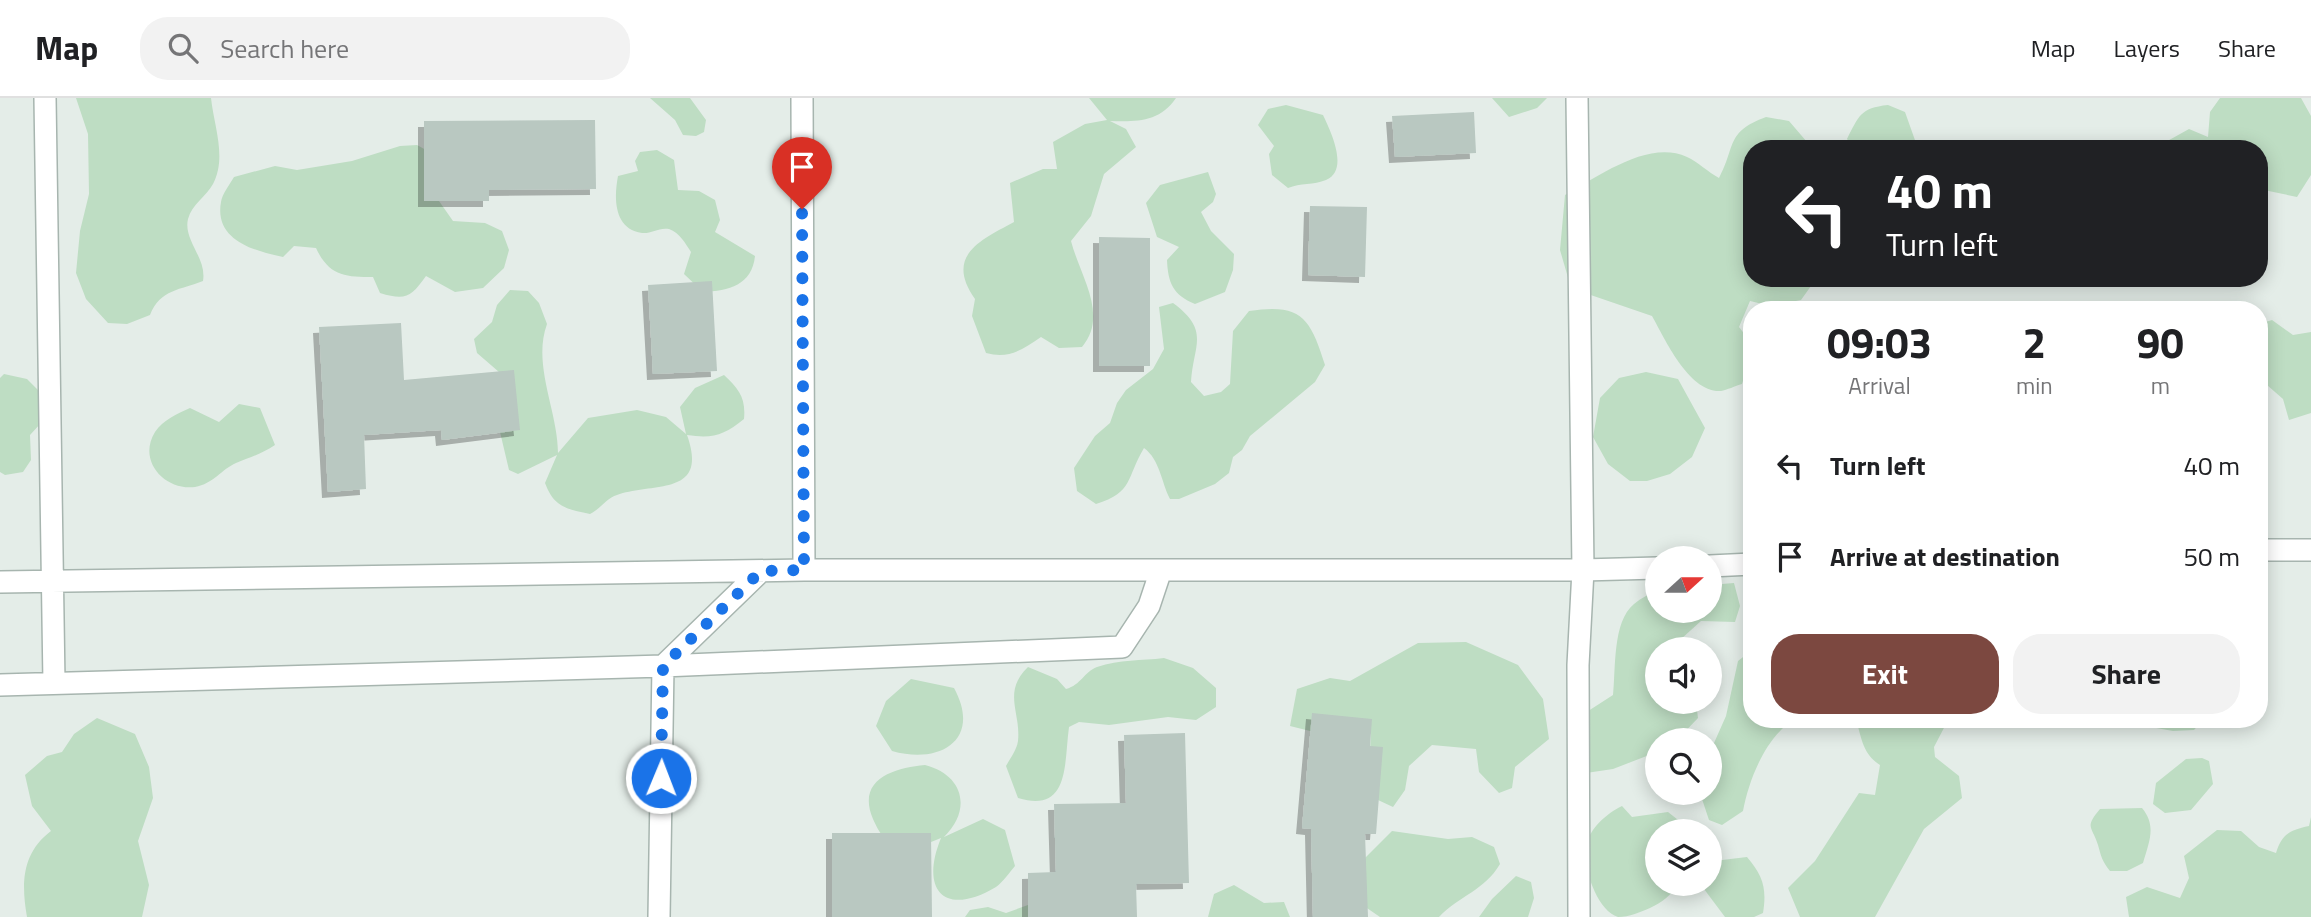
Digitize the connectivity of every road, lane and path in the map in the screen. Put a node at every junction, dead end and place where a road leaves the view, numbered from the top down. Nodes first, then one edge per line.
1 (45, 98) edge
2 (802, 98) edge
3 (1577, 98) edge
4 (2268, 550) edge
5 (2311, 550) edge
6 (1743, 564) edge
7 (1722, 565) edge
8 (1645, 568) edge
9 (804, 570) junction
10 (1161, 570) junction
11 (1583, 570) junction
12 (761, 571) junction
13 (0, 582) edge
14 (55, 582) junction
15 (663, 666) junction
16 (54, 683) junction
17 (0, 685) edge
18 (659, 917) edge
19 (1579, 917) edge

1 - 14 street
2 - 9 street
3 - 11 street
4 - 5 street
6 - 7 street
8 - 11 street
9 - 10 street
9 - 12 street
10 - 11 street
10 - 15 street
11 - 19 street
12 - 14 street
12 - 15 street
13 - 14 street
14 - 16 street
15 - 16 street
15 - 18 street
16 - 17 street

